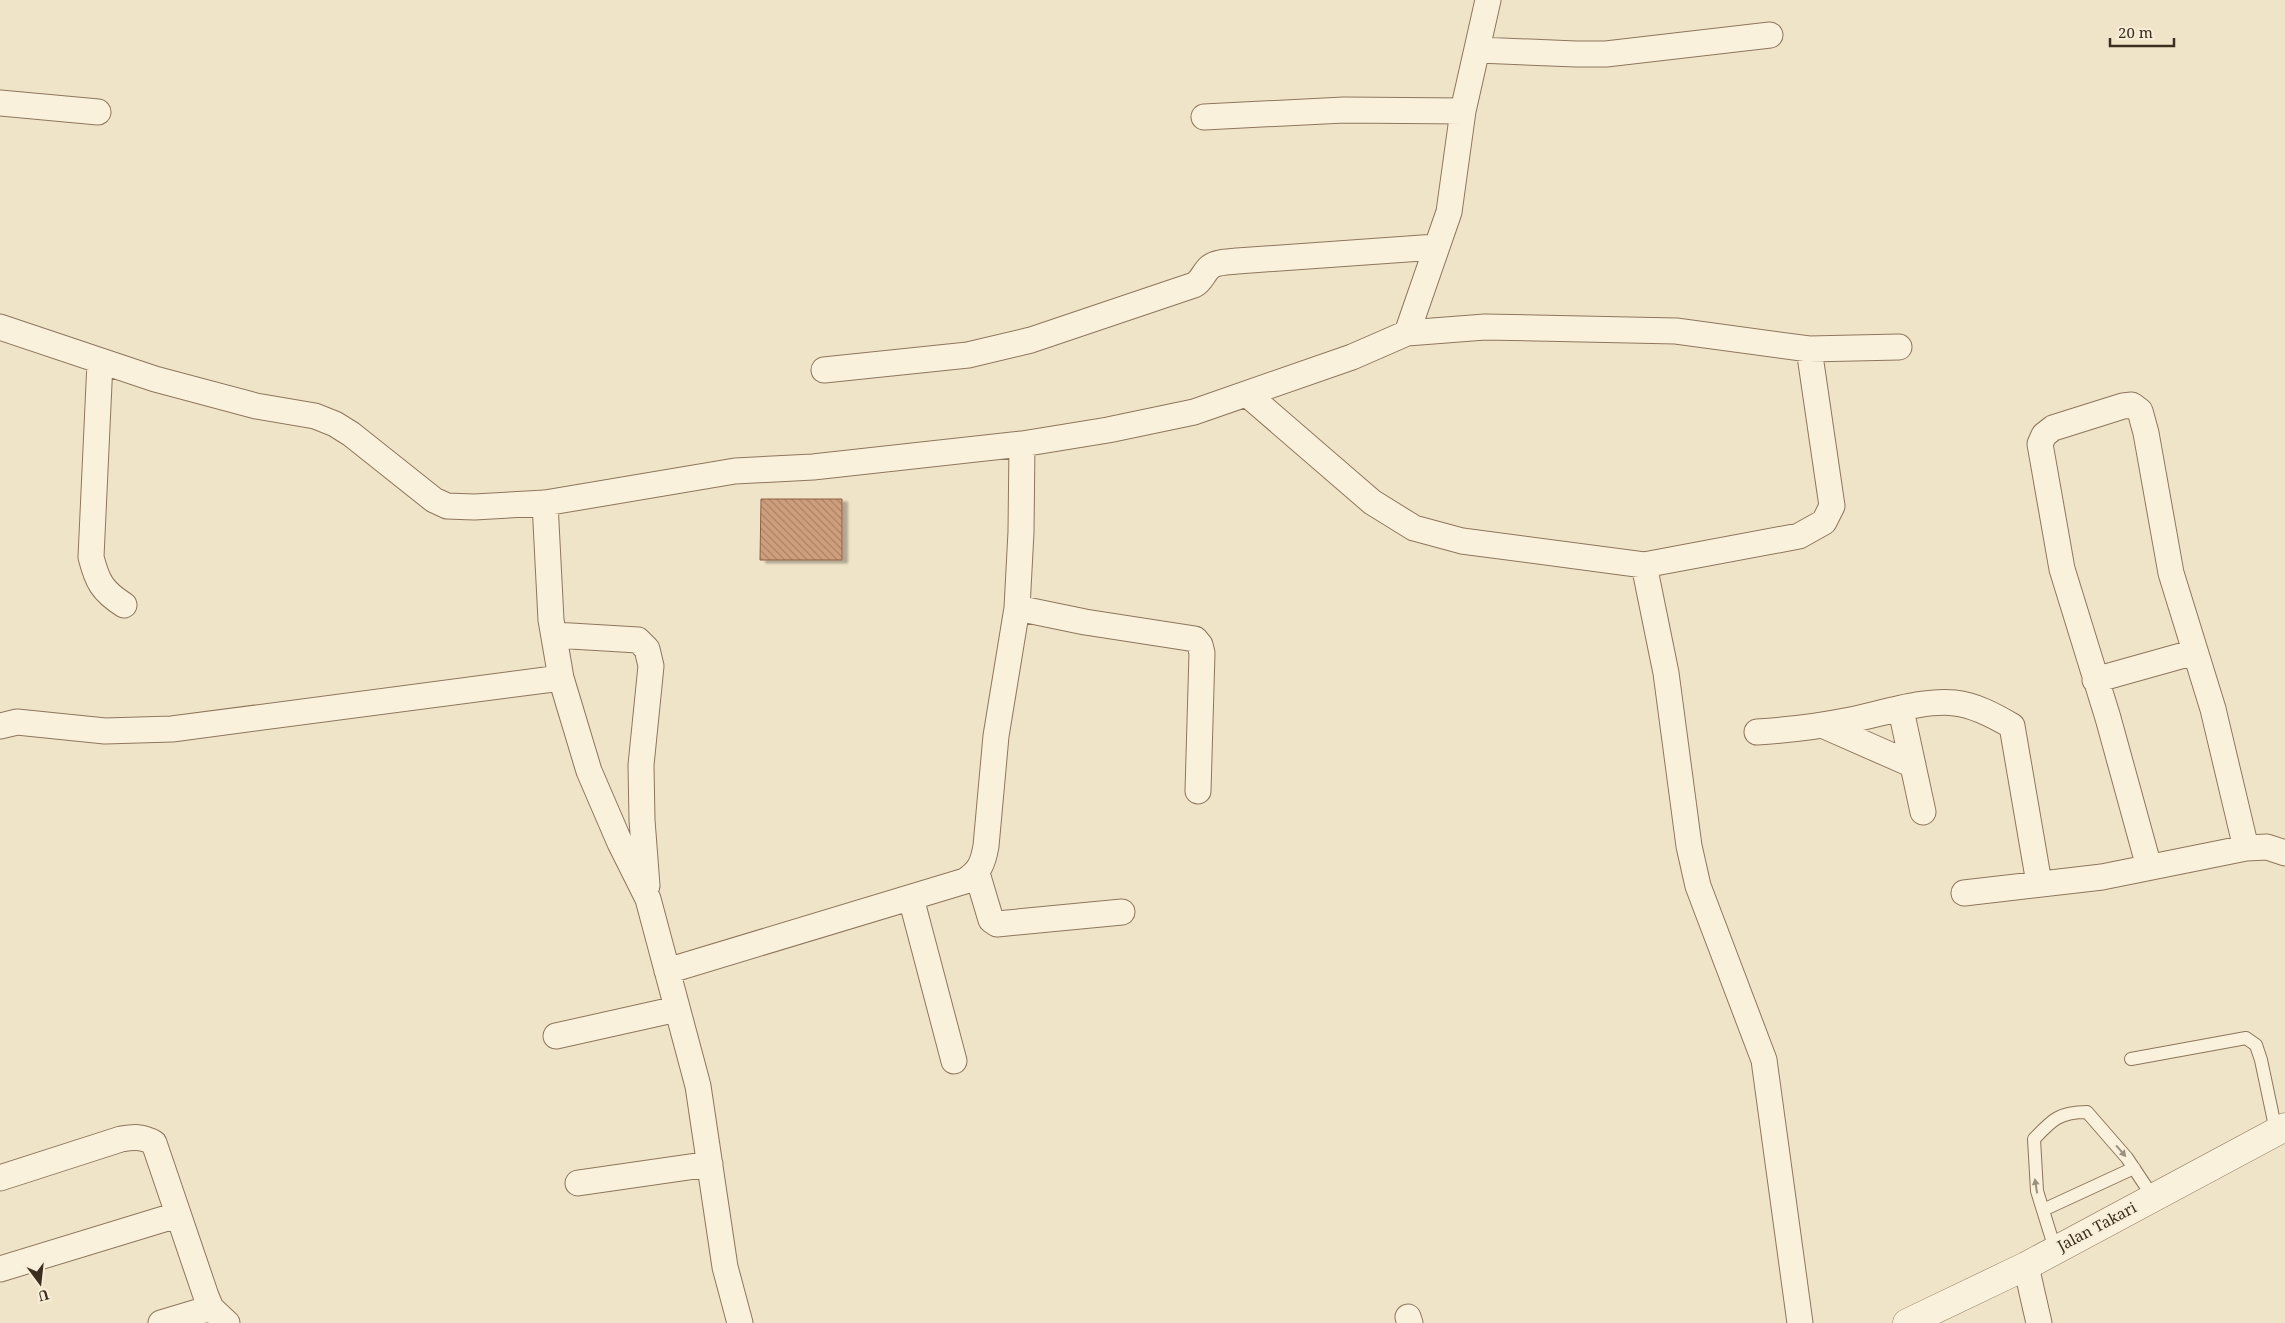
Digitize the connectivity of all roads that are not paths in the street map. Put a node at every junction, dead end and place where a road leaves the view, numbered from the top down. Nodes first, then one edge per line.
1 (1488, 0) edge
2 (1770, 35) dead end
3 (1478, 50) junction
4 (0, 103) edge
5 (1463, 111) junction
6 (98, 112) dead end
7 (1204, 117) dead end
8 (1436, 247) junction
9 (0, 327) edge
10 (1408, 333) junction
11 (1899, 347) dead end
12 (1808, 349) junction
13 (100, 362) junction
14 (824, 370) dead end
15 (1247, 394) junction
16 (1022, 444) junction
17 (545, 503) junction
18 (1644, 565) junction
19 (124, 605) dead end
20 (1017, 608) junction
21 (554, 635) junction
22 (2195, 652) junction
23 (561, 678) junction
24 (2096, 680) junction
25 (1900, 710) junction
26 (1822, 725) junction
27 (0, 726) edge
28 (1757, 732) dead end
29 (1912, 765) junction
30 (1198, 791) dead end
31 (1922, 812) dead end
32 (2246, 848) junction
33 (2285, 854) edge
34 (2149, 867) junction
35 (977, 873) junction
36 (2039, 883) junction
37 (1964, 893) dead end
38 (911, 898) junction
39 (648, 899) junction
40 (1122, 912) dead end
41 (667, 971) junction
42 (677, 1009) junction
43 (556, 1036) dead end
44 (2132, 1059) dead end
45 (954, 1061) dead end
46 (2280, 1129) edge
47 (710, 1164) junction
48 (2134, 1168) junction
49 (0, 1178) edge
50 (578, 1183) dead end
51 (2153, 1197) junction
52 (2043, 1210) junction
53 (177, 1215) junction
54 (2055, 1249) junction
55 (2026, 1266) junction
56 (0, 1269) edge
57 (219, 1316) edge
58 (161, 1323) edge
59 (740, 1323) edge
60 (1800, 1323) edge
61 (1907, 1323) edge
62 (2039, 1323) edge

1 - 3 street
2 - 3 street
3 - 5 street
4 - 6 street
5 - 7 street
5 - 8 street
8 - 10 street
8 - 14 street
9 - 13 street
10 - 12 street
10 - 15 street
11 - 12 street
12 - 18 street
13 - 17 street
13 - 19 street
15 - 16 street
15 - 18 street
16 - 17 street
16 - 20 street
17 - 21 street
18 - 60 street
20 - 30 street
20 - 35 street
21 - 23 street
21 - 39 street
22 - 24 street
22 - 24 street
22 - 32 street
23 - 27 street
23 - 39 street
24 - 34 street
25 - 26 street
25 - 29 street
25 - 36 street
26 - 28 street
26 - 29 street
29 - 31 street
32 - 33 street
32 - 34 street
34 - 36 street
35 - 38 street
35 - 40 street
36 - 37 street
38 - 41 street
38 - 45 street
39 - 41 street
41 - 42 street
42 - 43 street
42 - 47 street
44 - 46 lane
46 - 51 street, Jalan Takari
47 - 50 street
47 - 59 street
48 - 51 lane
48 - 52 lane
52 -> 48 lane
49 - 53 street
51 - 54 street, Jalan Takari
52 - 54 lane
53 - 56 street
53 - 57 street
54 - 55 street, Jalan Takari
55 - 61 street, Jalan Takari
55 - 62 street
57 - 58 street

